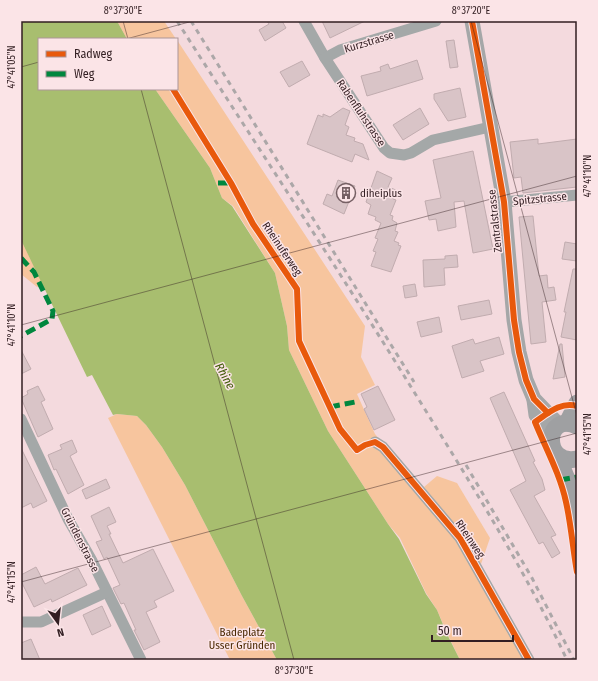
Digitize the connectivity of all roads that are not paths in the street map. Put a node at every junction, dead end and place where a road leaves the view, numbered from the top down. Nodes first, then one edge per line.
1 (304, 21) edge
2 (436, 21) edge
3 (472, 21) edge
4 (408, 25) edge
5 (325, 58) junction
6 (490, 127) junction
7 (577, 195) edge
8 (504, 202) junction
9 (577, 403) edge
10 (21, 419) edge
11 (564, 427) edge
12 (375, 442) dead end
13 (557, 454) junction
14 (577, 460) edge
15 (574, 496) edge
16 (577, 522) edge
17 (107, 592) junction
18 (21, 622) edge
19 (140, 660) edge
20 (529, 660) edge

1 - 5 street, Rabenfluhstrasse
2 - 4 street, Kurzstrasse
3 - 6 street, Zentralstrasse
4 - 5 street, Kurzstrasse
5 - 6 street, Rabenfluhstrasse
6 - 8 street, Zentralstrasse
7 - 8 street, Spitzstrasse
8 - 11 street, Zentralstrasse
9 - 11 main road
10 - 17 street, Gründenstrasse
11 - 13 main road
12 - 20 street, Rheinweg
13 - 14 main road
13 - 15 main road
15 - 16 main road
17 - 18 street
17 - 19 street, Gründenstrasse

